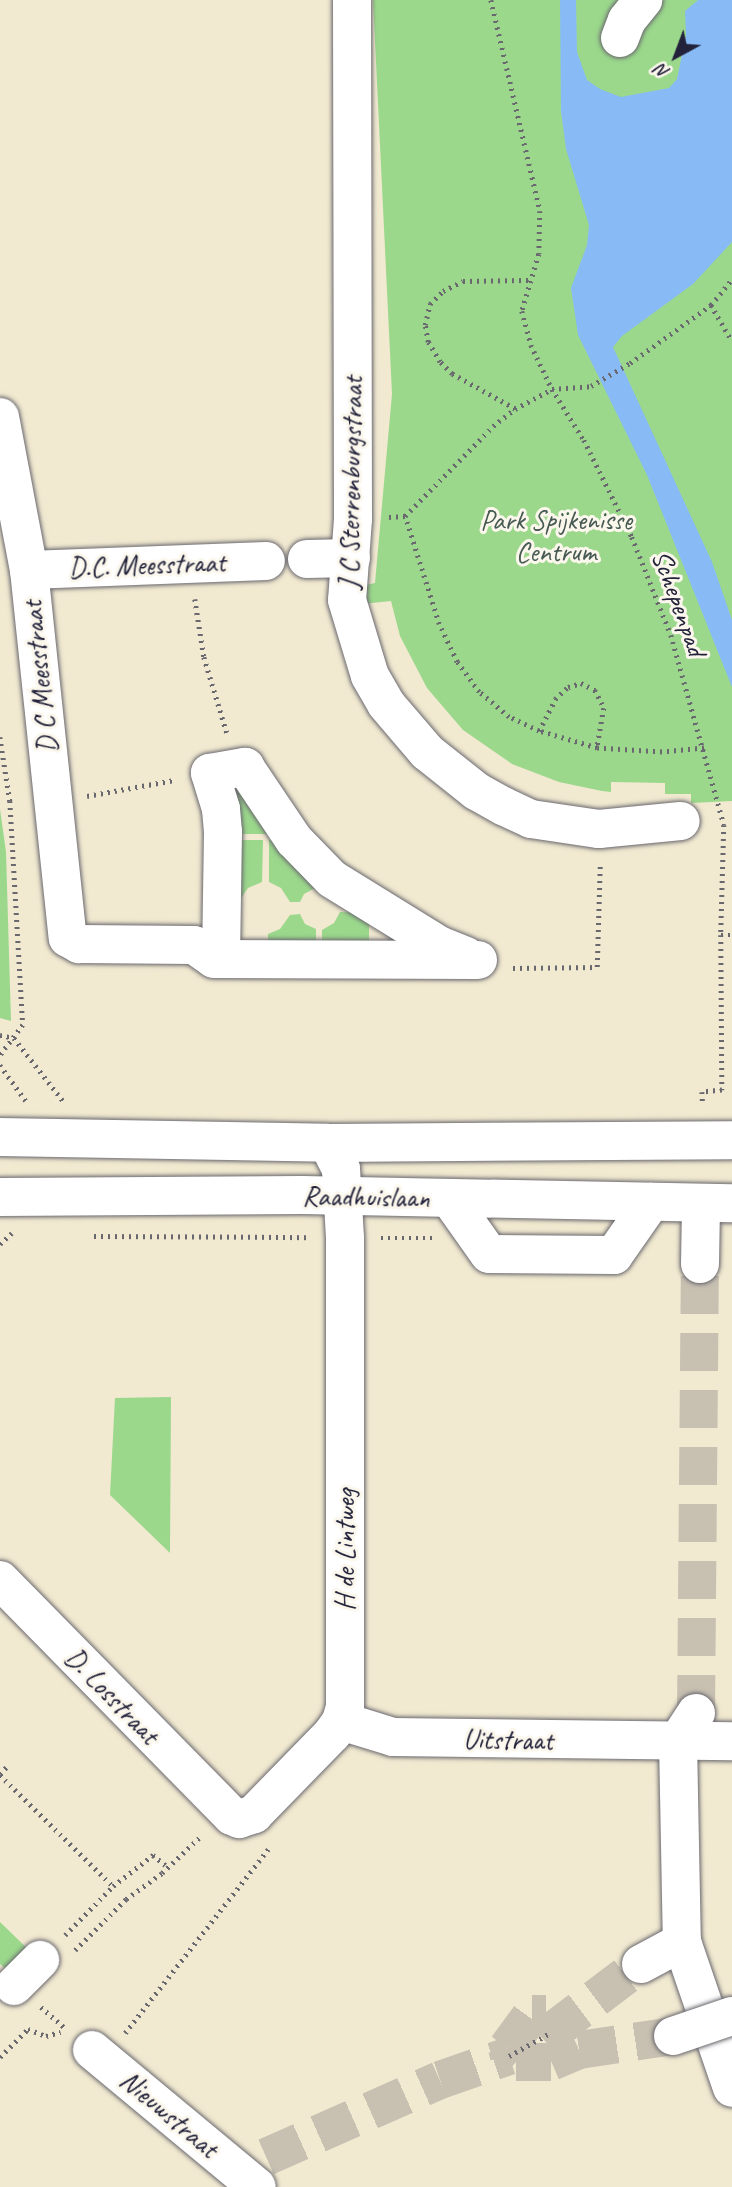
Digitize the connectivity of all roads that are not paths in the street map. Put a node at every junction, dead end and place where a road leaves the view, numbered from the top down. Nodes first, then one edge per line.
1 (352, 0) edge
2 (643, 0) edge
3 (620, 38) dead end
4 (0, 417) edge
5 (351, 558) junction
6 (307, 559) dead end
7 (266, 561) dead end
8 (29, 570) junction
9 (681, 821) dead end
10 (221, 958) junction
11 (0, 1137) edge
12 (413, 1140) junction
13 (732, 1140) edge
14 (328, 1143) junction
15 (0, 1197) edge
16 (343, 1197) junction
17 (410, 1198) junction
18 (450, 1199) junction
19 (651, 1202) junction
20 (717, 1203) edge
21 (700, 1264) tunnel mouth
22 (0, 1580) edge
23 (341, 1721) junction
24 (687, 1727) junction
25 (732, 1741) edge
26 (682, 1942) junction
27 (641, 1964) tunnel mouth
28 (732, 2016) edge
29 (673, 2036) tunnel mouth
30 (88, 2047) road end
31 (732, 2088) edge
32 (252, 2178) edge

1 - 5 street, J C Sterrenburgstraat
2 - 3 street
4 - 8 street, D C Meesstraat
5 - 6 street
5 - 9 street, J C Sterrenburgstraat
7 - 8 street, D.C. Meesstraat
8 - 10 street, D C Meesstraat
10 - 10 street
11 - 14 street, Raadhuislaan
12 - 13 street, Raadhuislaan
12 - 14 street, Raadhuislaan
12 - 17 street
14 - 16 street, H de Lintweg
15 - 16 street, Raadhuislaan
16 - 17 street, Raadhuislaan
16 - 23 street, H de Lintweg
17 - 18 street, Raadhuislaan
18 - 19 street, Raadhuislaan
18 - 19 street
19 - 20 street, Raadhuislaan
20 - 21 street
22 - 23 street, D. Losstraat
23 - 24 street, Uitstraat
24 - 25 street, Uitstraat
24 - 26 street
26 - 27 street
26 - 31 street
28 - 29 street, bridge
30 - 32 street, Nieuwstraat

